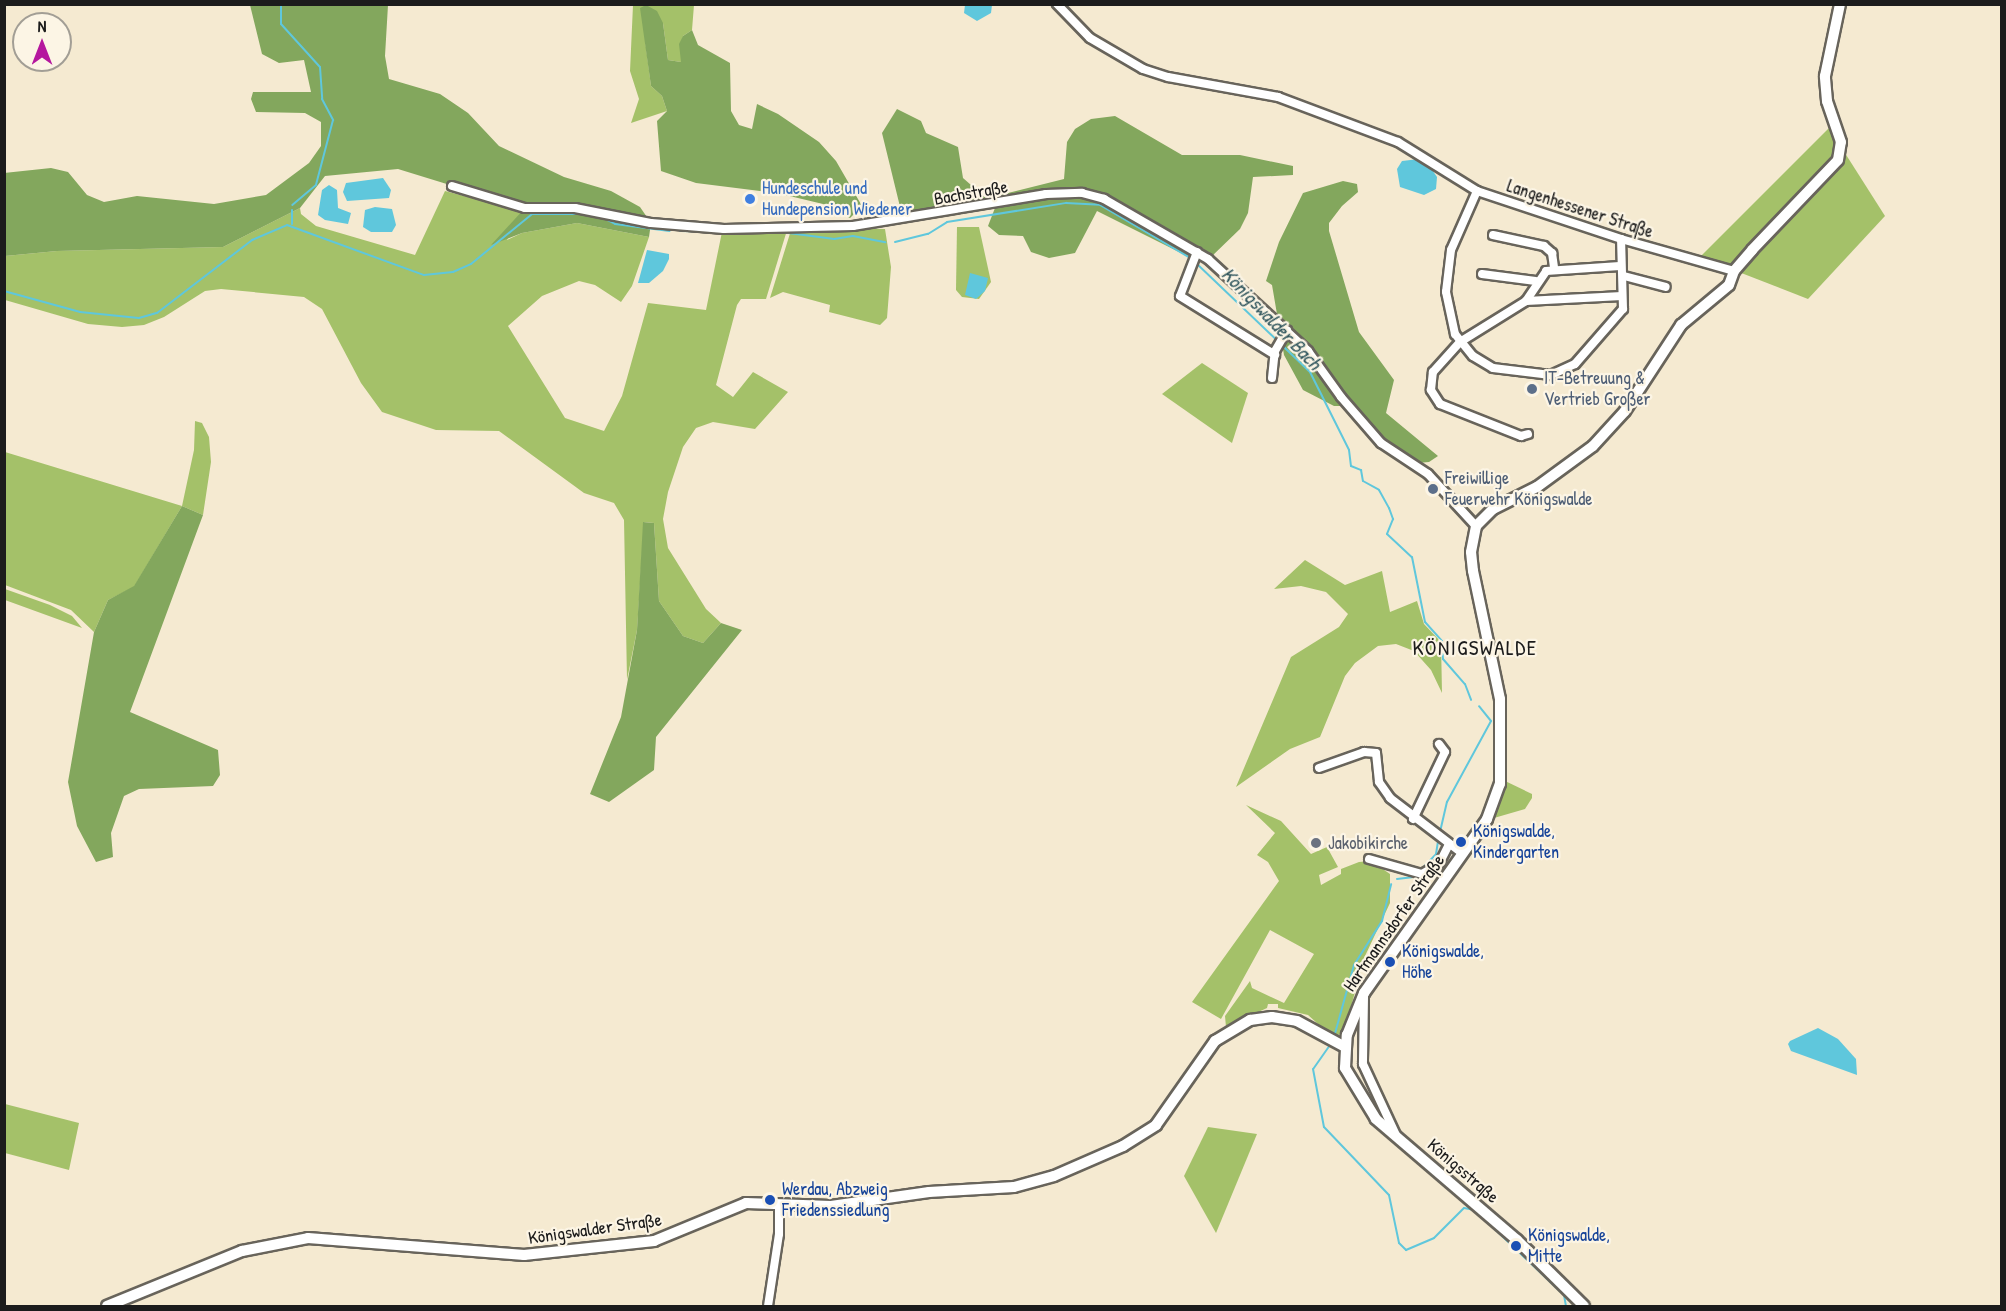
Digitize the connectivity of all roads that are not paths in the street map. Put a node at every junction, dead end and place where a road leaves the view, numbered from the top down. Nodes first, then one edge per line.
1 (1057, 4) edge
2 (1840, 4) edge
3 (452, 186) dead end
4 (1477, 191) junction
5 (1493, 235) dead end
6 (1621, 239) junction
7 (1196, 254) junction
8 (1620, 266) junction
9 (1554, 268) junction
10 (1734, 271) junction
11 (1482, 274) dead end
12 (1624, 276) junction
13 (1536, 281) junction
14 (1666, 287) dead end
15 (1622, 296) junction
16 (1526, 301) junction
17 (1287, 330) junction
18 (1460, 342) junction
19 (1275, 355) junction
20 (1272, 378) dead end
21 (1528, 434) dead end
22 (1476, 526) junction
23 (1438, 744) dead end
24 (1319, 768) dead end
25 (1413, 819) junction
26 (1449, 844) junction
27 (1462, 853) junction
28 (1369, 858) dead end
29 (1364, 993) junction
30 (1340, 1046) junction
31 (1396, 1135) junction
32 (779, 1204) junction
33 (107, 1306) edge
34 (768, 1306) edge
35 (1584, 1306) edge

1 - 4 street, Langenhessener Straße
2 - 10 street
3 - 7 street, Bachstraße
4 - 6 street, Langenhessener Straße
4 - 18 street
5 - 9 street
6 - 8 street
6 - 10 street, Langenhessener Straße
7 - 17 street, Bachstraße
7 - 19 street
8 - 9 street
8 - 12 street
9 - 13 street
10 - 22 street
11 - 13 street
12 - 14 street
12 - 15 street
13 - 16 street
15 - 16 street
15 - 18 street
16 - 18 street
17 - 19 street
17 - 22 street, Bachstraße
18 - 21 street
19 - 20 street
22 - 27 street, Hartmannsdorfer Straße
23 - 25 street
24 - 25 street
25 - 26 street
26 - 27 street
26 - 28 street
27 - 29 street, Hartmannsdorfer Straße
29 - 30 street, Hartmannsdorfer Straße
29 - 31 street
30 - 31 street, Königsstraße
30 - 32 street, Königswalder Straße
31 - 35 street, Königsstraße
32 - 33 street, Königswalder Straße
32 - 34 street

